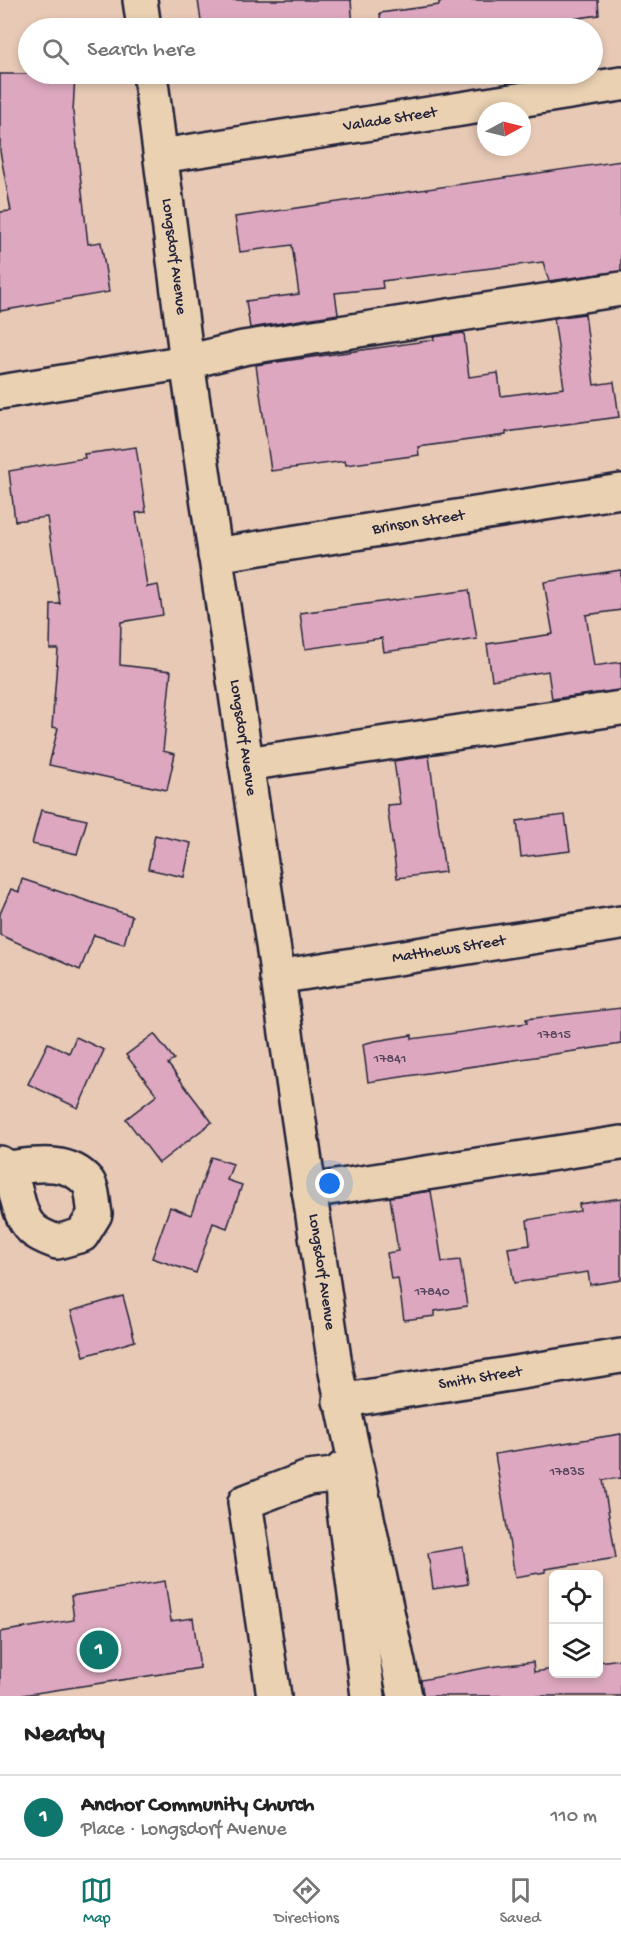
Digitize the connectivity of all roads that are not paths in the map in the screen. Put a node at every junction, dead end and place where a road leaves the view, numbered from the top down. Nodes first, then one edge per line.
1 (140, 0) edge
2 (143, 18) edge
3 (151, 84) edge
4 (621, 84) edge
5 (161, 156) junction
6 (621, 289) edge
7 (187, 362) junction
8 (0, 392) edge
9 (621, 491) edge
10 (215, 555) junction
11 (621, 708) edge
12 (246, 764) junction
13 (621, 922) edge
14 (277, 977) junction
15 (621, 1143) edge
16 (309, 1191) junction
17 (621, 1356) edge
18 (340, 1401) junction
19 (342, 1474) junction
20 (274, 1696) edge
21 (368, 1696) edge
22 (405, 1696) edge

1 - 2 street
3 - 5 street, Longsdorf Avenue
4 - 5 street, Valade Street
5 - 7 street, Longsdorf Avenue
6 - 7 street
7 - 8 street
7 - 10 street, Longsdorf Avenue
9 - 10 street, Brinson Street
10 - 12 street, Longsdorf Avenue
11 - 12 street
12 - 14 street, Longsdorf Avenue
13 - 14 street, Matthews Street
14 - 16 street, Longsdorf Avenue
15 - 16 street
16 - 18 street, Longsdorf Avenue
17 - 18 street, Smith Street
18 - 19 street, Longsdorf Avenue
18 - 22 street, Longsdorf Avenue
19 - 20 street
19 - 21 street, Longsdorf Avenue

